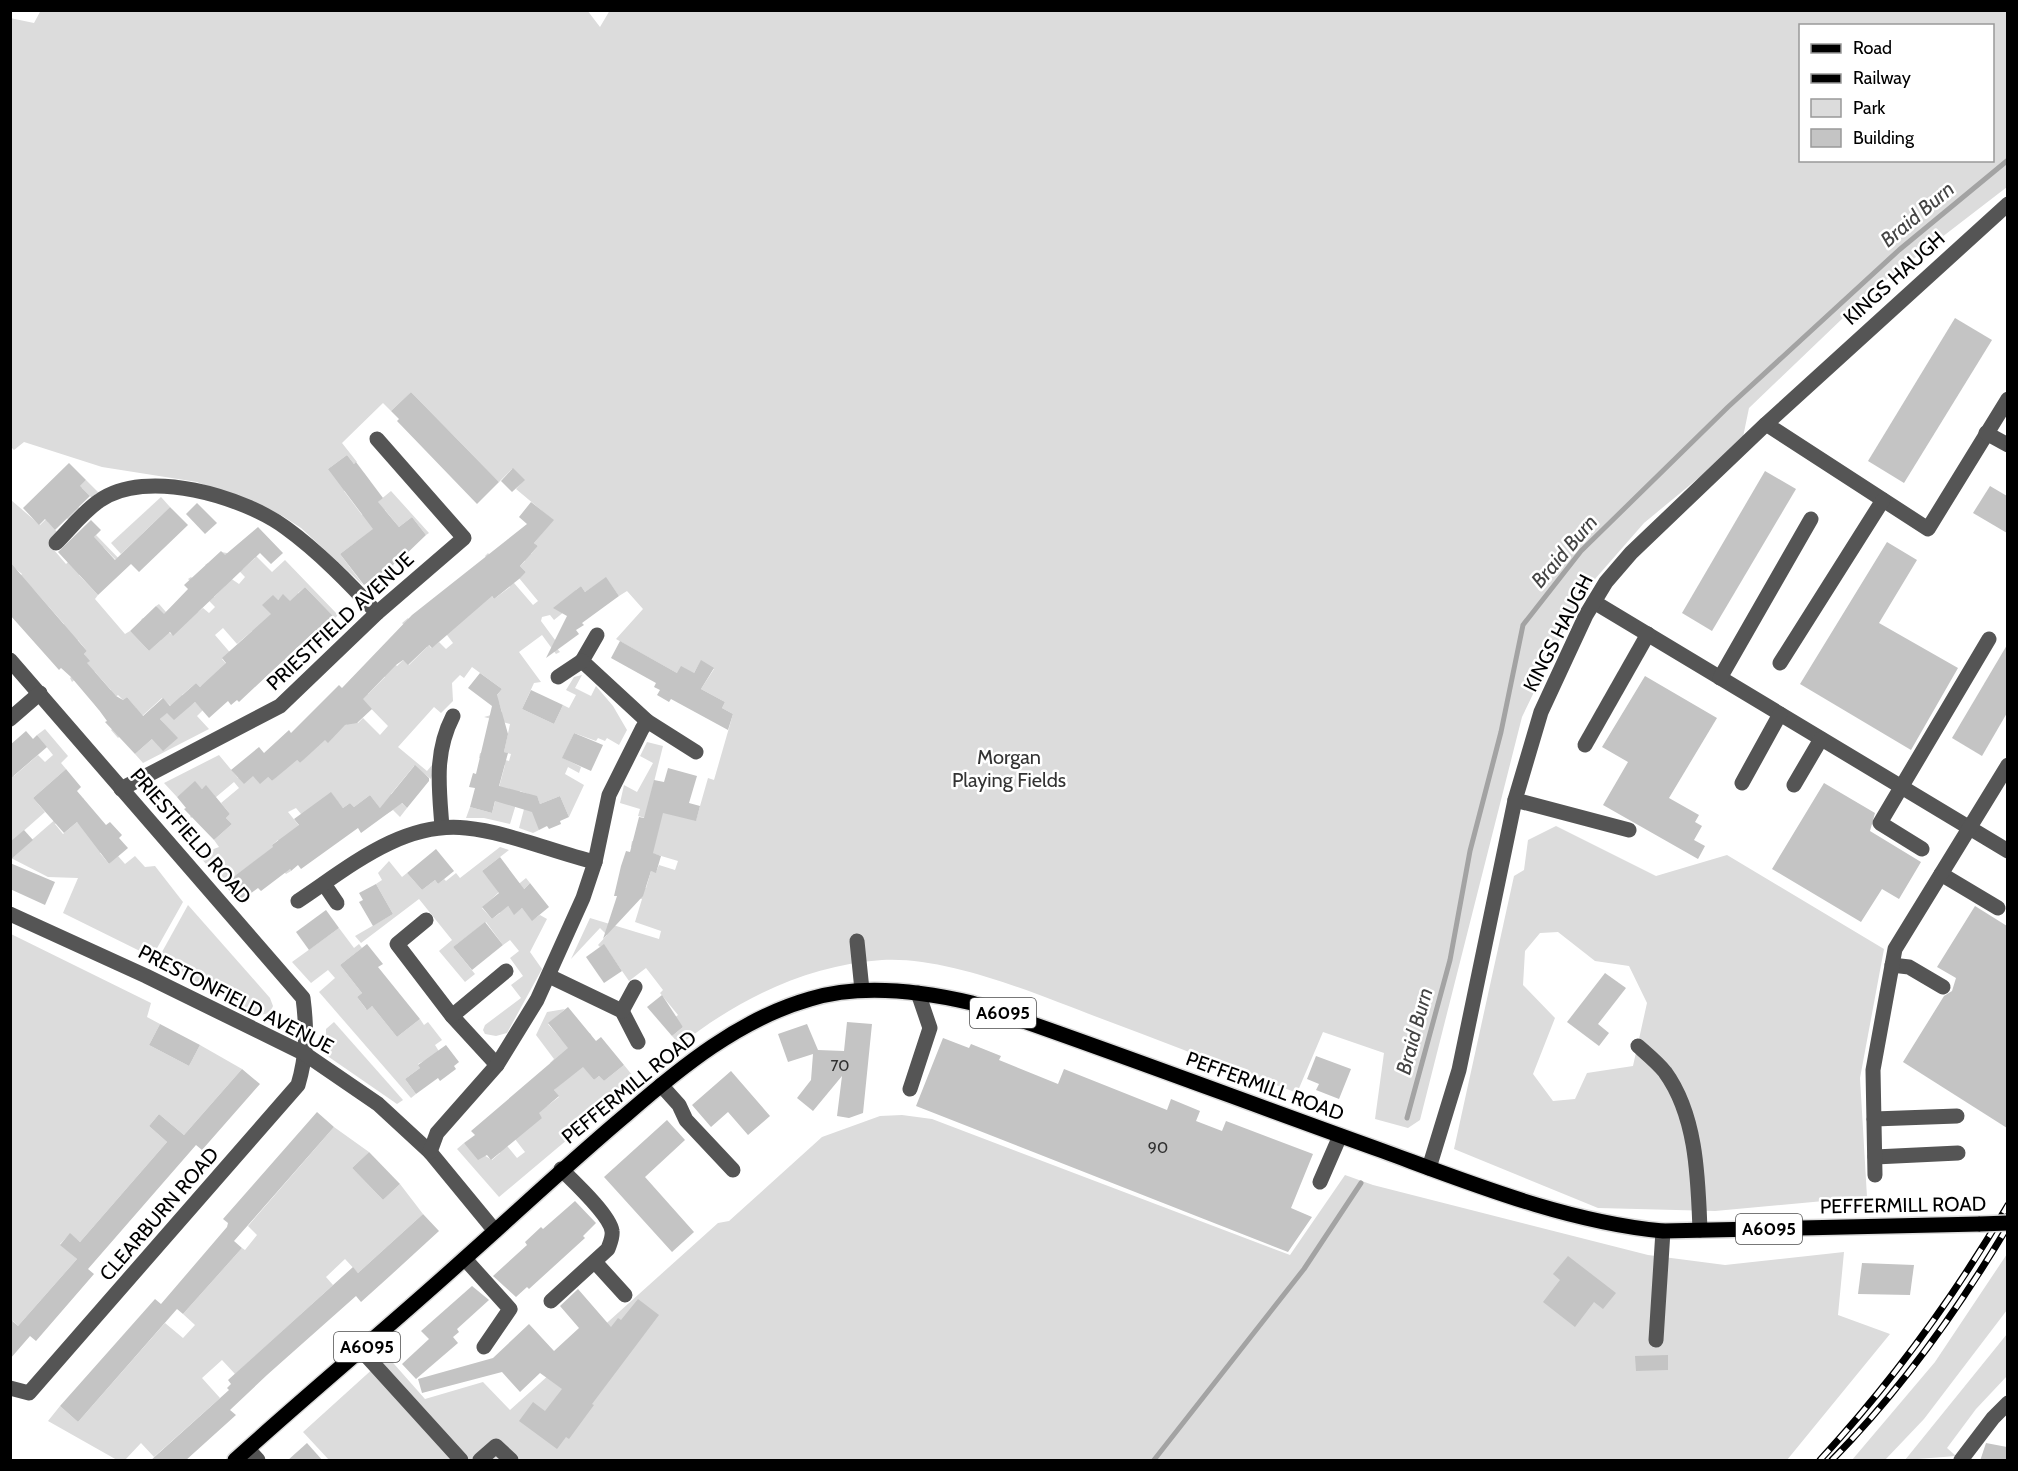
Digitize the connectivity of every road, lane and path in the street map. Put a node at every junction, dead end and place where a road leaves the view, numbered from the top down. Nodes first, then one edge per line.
1 (2007, 204) edge
2 (2007, 399) edge
3 (1766, 424) junction
4 (1986, 433) junction
5 (377, 439) dead end
6 (2007, 445) edge
7 (1883, 500) junction
8 (1811, 519) dead end
9 (56, 543) dead end
10 (1594, 602) junction
11 (377, 613) junction
12 (1648, 634) junction
13 (597, 635) dead end
14 (1989, 639) dead end
15 (10, 660) edge
16 (582, 661) junction
17 (1780, 663) dead end
18 (558, 677) dead end
19 (1720, 678) junction
20 (40, 693) junction
21 (1780, 714) junction
22 (453, 716) dead end
23 (10, 719) edge
24 (647, 721) junction
25 (1821, 739) junction
26 (1585, 745) dead end
27 (696, 752) dead end
28 (2007, 765) edge
29 (1742, 783) dead end
30 (1794, 785) dead end
31 (1901, 787) junction
32 (121, 789) junction
33 (1515, 800) junction
34 (442, 827) junction
35 (1971, 828) junction
36 (1629, 830) dead end
37 (1922, 849) dead end
38 (2007, 851) edge
39 (595, 862) junction
40 (1941, 874) junction
41 (324, 884) junction
42 (298, 901) dead end
43 (337, 903) dead end
44 (1998, 908) dead end
45 (10, 914) edge
46 (426, 920) dead end
47 (857, 941) dead end
48 (1892, 965) junction
49 (506, 971) dead end
50 (549, 975) junction
51 (635, 987) dead end
52 (1943, 987) dead end
53 (862, 990) junction
54 (918, 993) junction
55 (622, 1011) junction
56 (452, 1016) junction
57 (638, 1042) dead end
58 (1638, 1046) dead end
59 (305, 1054) junction
60 (497, 1065) junction
61 (661, 1085) junction
62 (910, 1089) dead end
63 (1956, 1116) dead end
64 (1874, 1119) junction
65 (1340, 1136) junction
66 (430, 1152) junction
67 (1959, 1153) dead end
68 (1875, 1157) junction
69 (1429, 1168) junction
70 (561, 1169) junction
71 (733, 1170) dead end
72 (1875, 1175) dead end
73 (1320, 1182) dead end
74 (2007, 1223) edge
75 (1700, 1230) junction
76 (495, 1231) junction
77 (1663, 1231) junction
78 (465, 1259) junction
79 (595, 1262) junction
80 (625, 1295) dead end
81 (551, 1302) dead end
82 (1656, 1340) dead end
83 (484, 1347) dead end
84 (362, 1351) junction
85 (10, 1388) edge
86 (2007, 1403) edge
87 (253, 1455) edge
88 (235, 1461) edge
89 (461, 1461) edge
90 (480, 1461) edge
91 (511, 1461) edge
92 (1961, 1461) edge

1 - 3 street, KINGS HAUGH
2 - 4 street
3 - 7 street
3 - 10 street, KINGS HAUGH
4 - 6 street
4 - 7 street
5 - 11 street, PRIESTFIELD AVENUE
7 - 17 street
8 - 19 street
9 - 11 street
10 - 12 street
10 - 33 street, KINGS HAUGH
11 - 32 street, PRIESTFIELD AVENUE
12 - 19 street
12 - 26 street
13 - 16 street
14 - 31 street
15 - 20 street, PRIESTFIELD ROAD
16 - 18 street
16 - 24 street
19 - 21 street
20 - 23 street
20 - 32 street, PRIESTFIELD ROAD
21 - 25 street
21 - 29 street
22 - 34 street
24 - 27 street
24 - 39 street
25 - 30 street
25 - 31 street
28 - 35 street
31 - 35 street
31 - 37 street
32 - 59 street, PRIESTFIELD ROAD
33 - 36 street
33 - 69 street, KINGS HAUGH
34 - 39 street
34 - 41 street
35 - 38 street
35 - 40 street
39 - 50 street
40 - 44 street
40 - 48 street
41 - 42 street
41 - 43 street
45 - 59 street, PRESTONFIELD AVENUE
46 - 56 street
47 - 53 street
48 - 52 street
48 - 64 street
49 - 56 street
50 - 55 street
50 - 60 street
51 - 55 street
53 - 54 main road, PEFFERMILL ROAD / A6095
53 - 61 main road, PEFFERMILL ROAD / A6095
54 - 62 street
54 - 65 main road, PEFFERMILL ROAD / A6095
55 - 57 street
56 - 60 street
58 - 75 street
59 - 66 street, PRESTONFIELD AVENUE
59 - 85 street, CLEARBURN ROAD
60 - 66 street
61 - 70 main road, PEFFERMILL ROAD / A6095
61 - 71 street
63 - 64 street
64 - 68 street
65 - 69 main road, PEFFERMILL ROAD / A6095
65 - 73 street
66 - 76 street, PRESTONFIELD AVENUE
67 - 68 street
68 - 72 street
69 - 77 main road, PEFFERMILL ROAD / A6095
70 - 76 main road, PEFFERMILL ROAD / A6095
70 - 79 street, PEFFERMILL ROAD
74 - 75 main road, PEFFERMILL ROAD / A6095, bridge
75 - 77 main road, PEFFERMILL ROAD / A6095
76 - 78 main road, PEFFERMILL ROAD / A6095
77 - 82 street
78 - 83 street
78 - 84 main road, PEFFERMILL ROAD / A6095
79 - 80 street
79 - 81 street, PEFFERMILL ROAD
84 - 87 main road, PEFFERMILL ROAD / A6095
84 - 89 street
86 - 92 street
87 - 88 main road, PEFFERMILL ROAD / A6095
90 - 91 street

